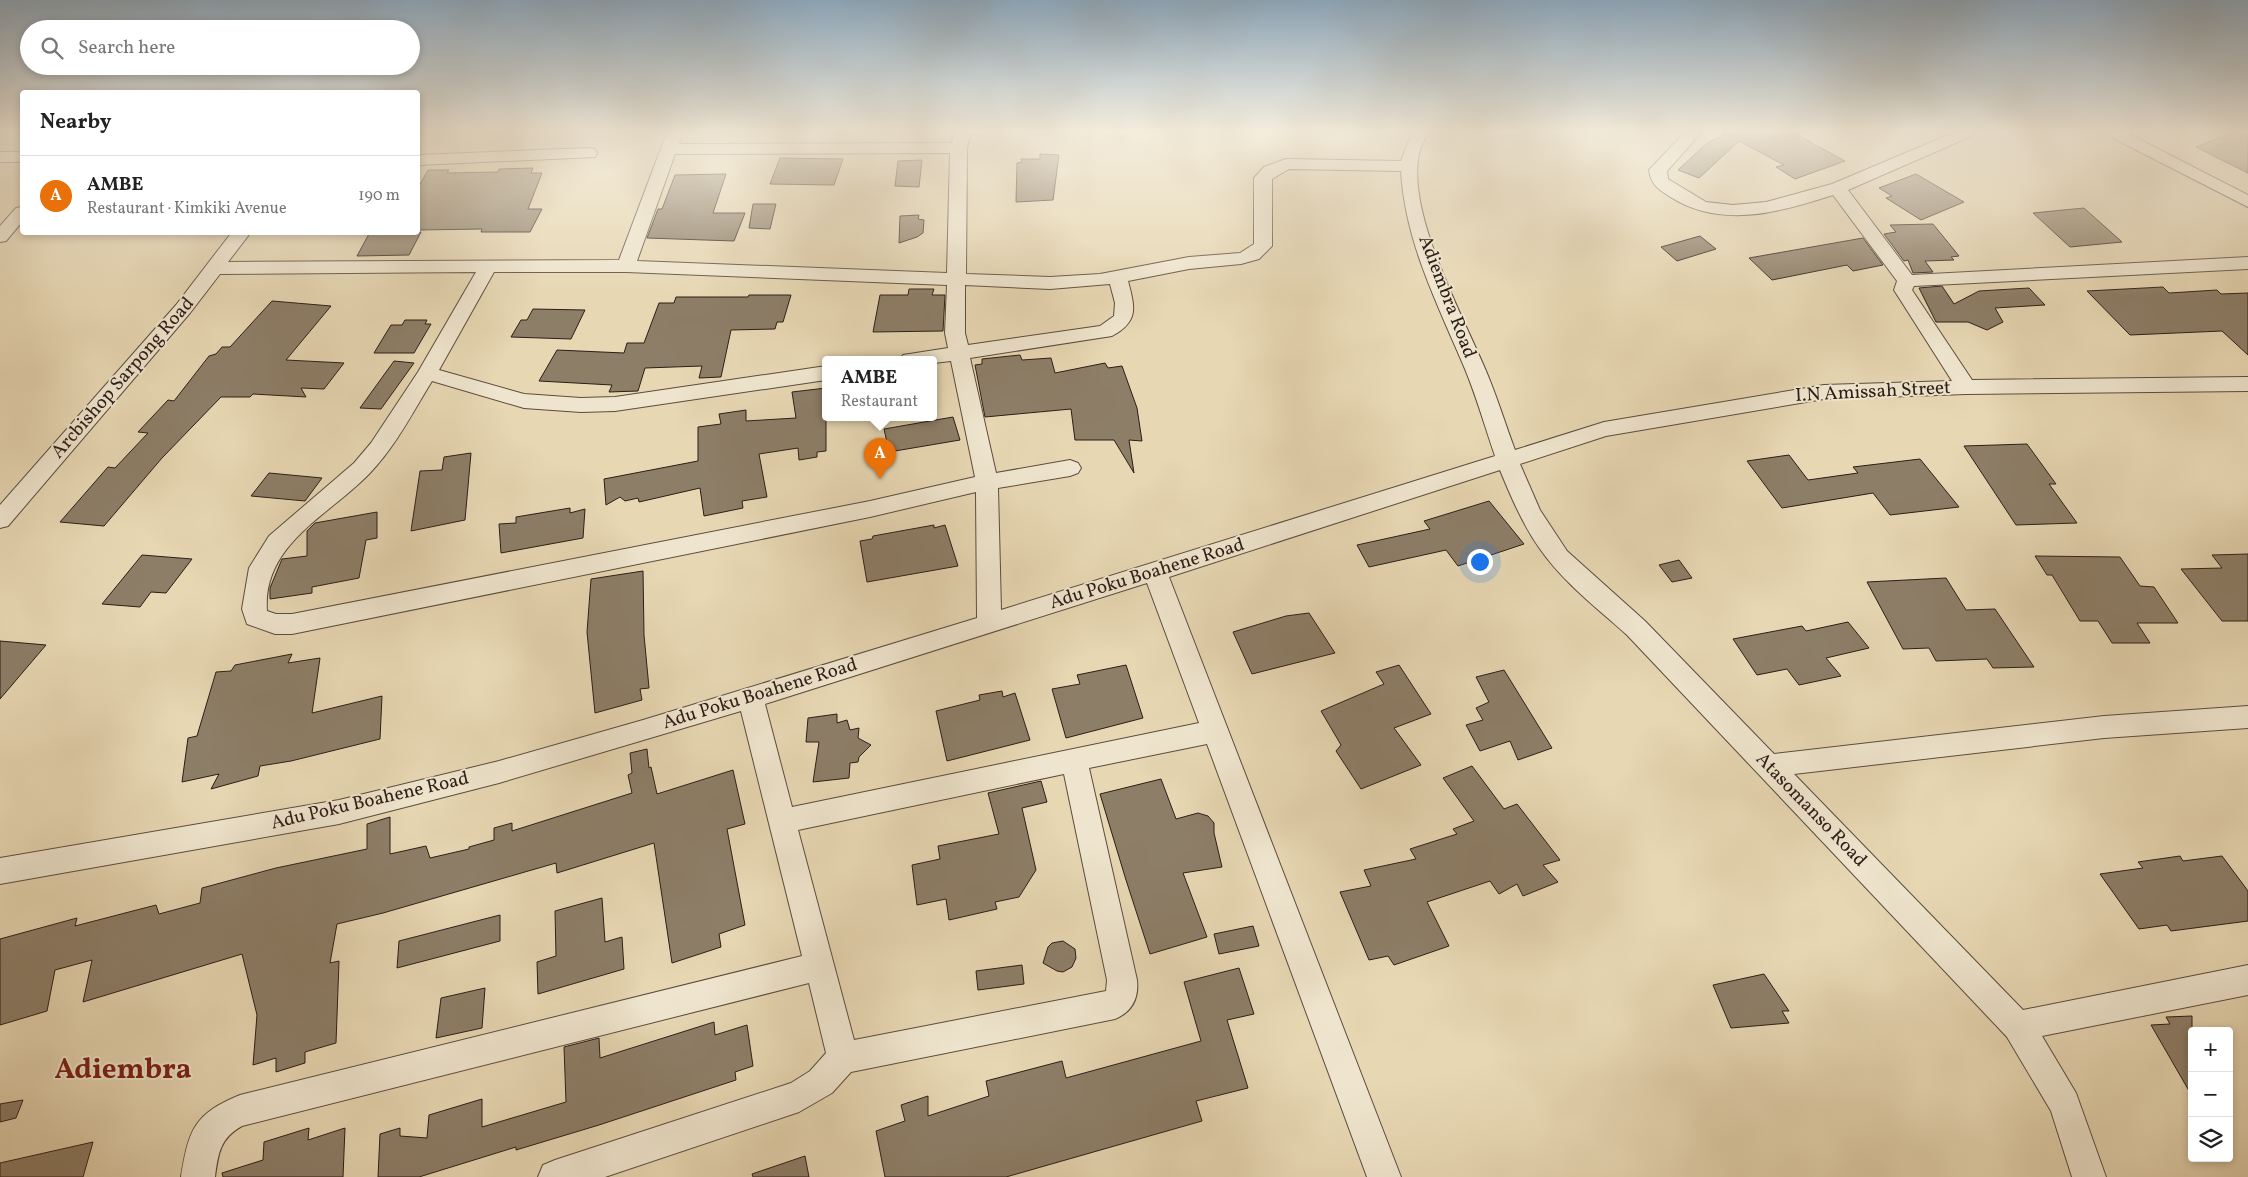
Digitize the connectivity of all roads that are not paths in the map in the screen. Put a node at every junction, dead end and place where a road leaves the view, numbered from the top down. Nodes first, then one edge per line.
1 (654, 187) edge
2 (959, 187) edge
3 (1263, 187) edge
4 (1411, 187) edge
5 (1666, 187) edge
6 (2219, 187) edge
7 (1837, 188) joint
8 (2248, 202) edge
9 (20, 214) edge
10 (240, 235) edge
11 (0, 237) edge
12 (2248, 263) edge
13 (626, 266) junction
14 (215, 268) junction
15 (488, 268) junction
16 (1137, 273) junction
17 (955, 280) junction
18 (1907, 281) junction
19 (959, 353) junction
20 (937, 356) edge
21 (427, 372) junction
22 (822, 374) edge
23 (2248, 384) edge
24 (1966, 387) junction
25 (1506, 461) junction
26 (1070, 468) dead end
27 (987, 482) junction
28 (0, 520) edge
29 (1155, 572) junction
30 (989, 622) junction
31 (750, 697) junction
32 (2248, 718) edge
33 (1215, 731) junction
34 (1074, 760) junction
35 (1768, 766) junction
36 (782, 821) junction
37 (0, 871) edge
38 (819, 966) junction
39 (2248, 980) edge
40 (2018, 1026) junction
41 (843, 1058) junction
42 (198, 1177) edge
43 (555, 1177) edge
44 (1384, 1177) edge
45 (2089, 1177) edge

1 - 13 street
2 - 17 street
3 - 16 street
4 - 25 street, Adiembra Road
5 - 7 street
6 - 8 street
7 - 18 street
9 - 11 street
10 - 14 street, Arcbishop Sarpong Road
12 - 18 street
13 - 15 street
13 - 17 street
14 - 15 street
14 - 28 street, Arcbishop Sarpong Road
15 - 21 street
16 - 17 street
16 - 19 street
17 - 19 street
18 - 24 street
19 - 20 street
19 - 27 street
21 - 22 street
21 - 27 street
23 - 24 street, I.N Amissah Street
24 - 25 street, I.N Amissah Street
25 - 29 street, Adu Poku Boahene Road
25 - 35 street, Atasomanso Road
26 - 27 street
27 - 30 street
29 - 30 street, Adu Poku Boahene Road
29 - 33 street
30 - 31 street, Adu Poku Boahene Road
31 - 36 street
31 - 37 street, Adu Poku Boahene Road
32 - 35 street
33 - 34 street
33 - 44 street
34 - 36 street
34 - 41 street
35 - 40 street, Atasomanso Road
36 - 38 street
38 - 41 street
38 - 42 street
39 - 40 street
40 - 45 street, Atasomanso Road
41 - 43 street

